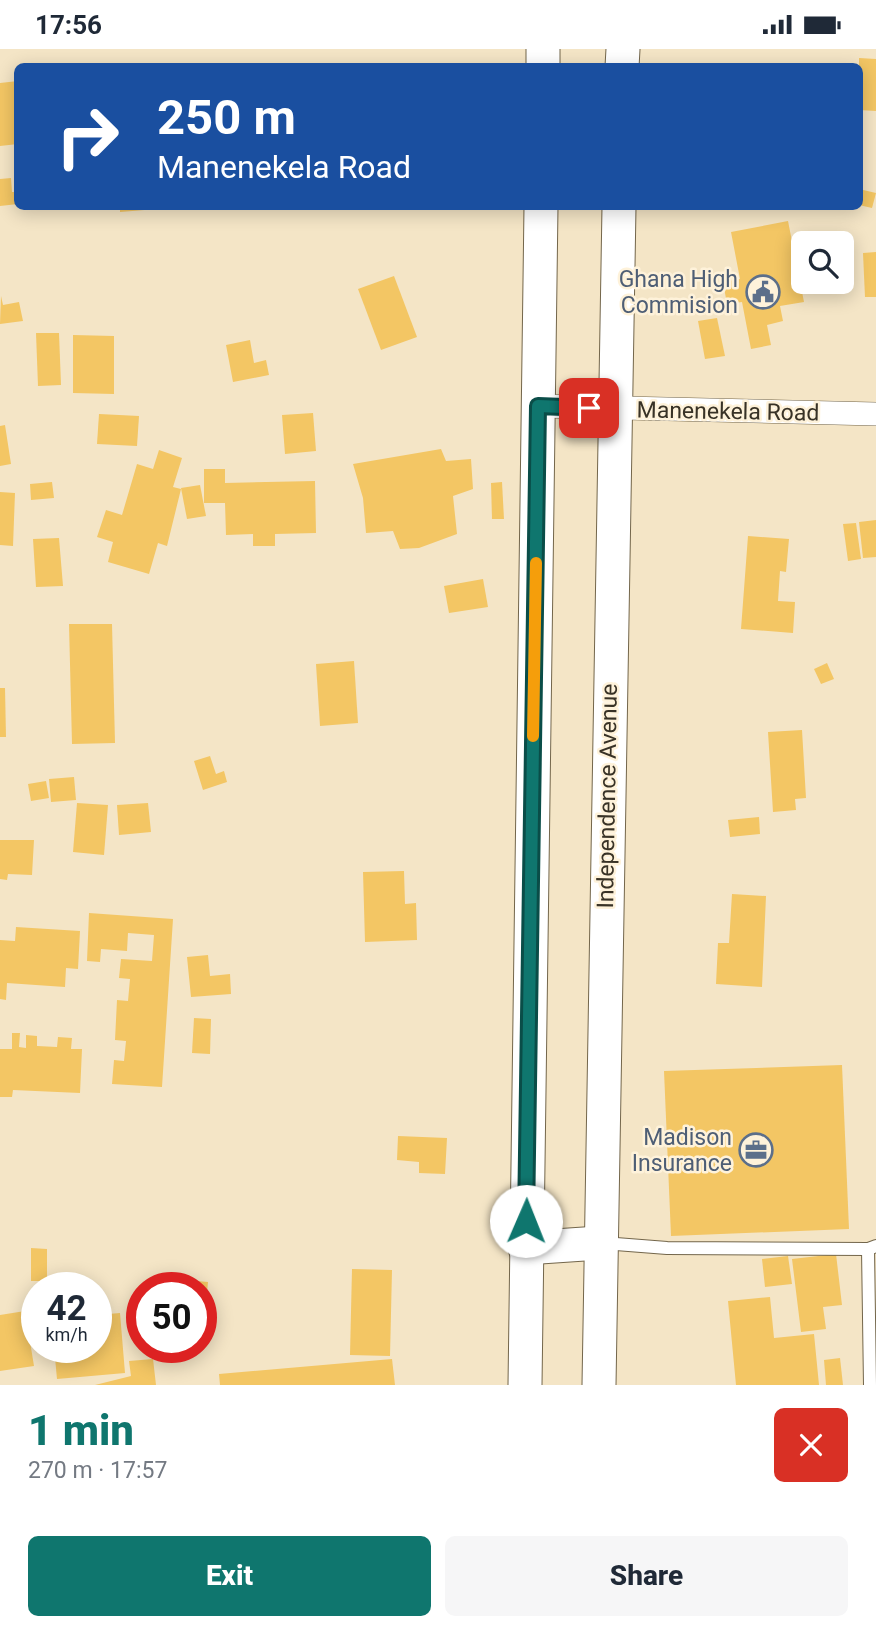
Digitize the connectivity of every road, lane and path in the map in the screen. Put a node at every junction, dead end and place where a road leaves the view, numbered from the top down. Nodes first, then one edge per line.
1 (541, 210) edge
2 (619, 210) edge
3 (538, 406) junction
4 (615, 409) junction
5 (876, 414) edge
6 (599, 1243) junction
7 (872, 1247) edge
8 (525, 1248) junction
9 (525, 1385) edge
10 (598, 1385) edge
11 (870, 1385) edge

1 - 3 main road
2 - 4 main road, Independence Avenue
3 - 4 street, Manenekela Road
3 - 8 main road
4 - 5 street, Manenekela Road
4 - 6 main road, Independence Avenue
6 - 7 lane
6 - 8 main road
6 - 10 main road, Independence Avenue
7 - 11 lane
8 - 9 main road

